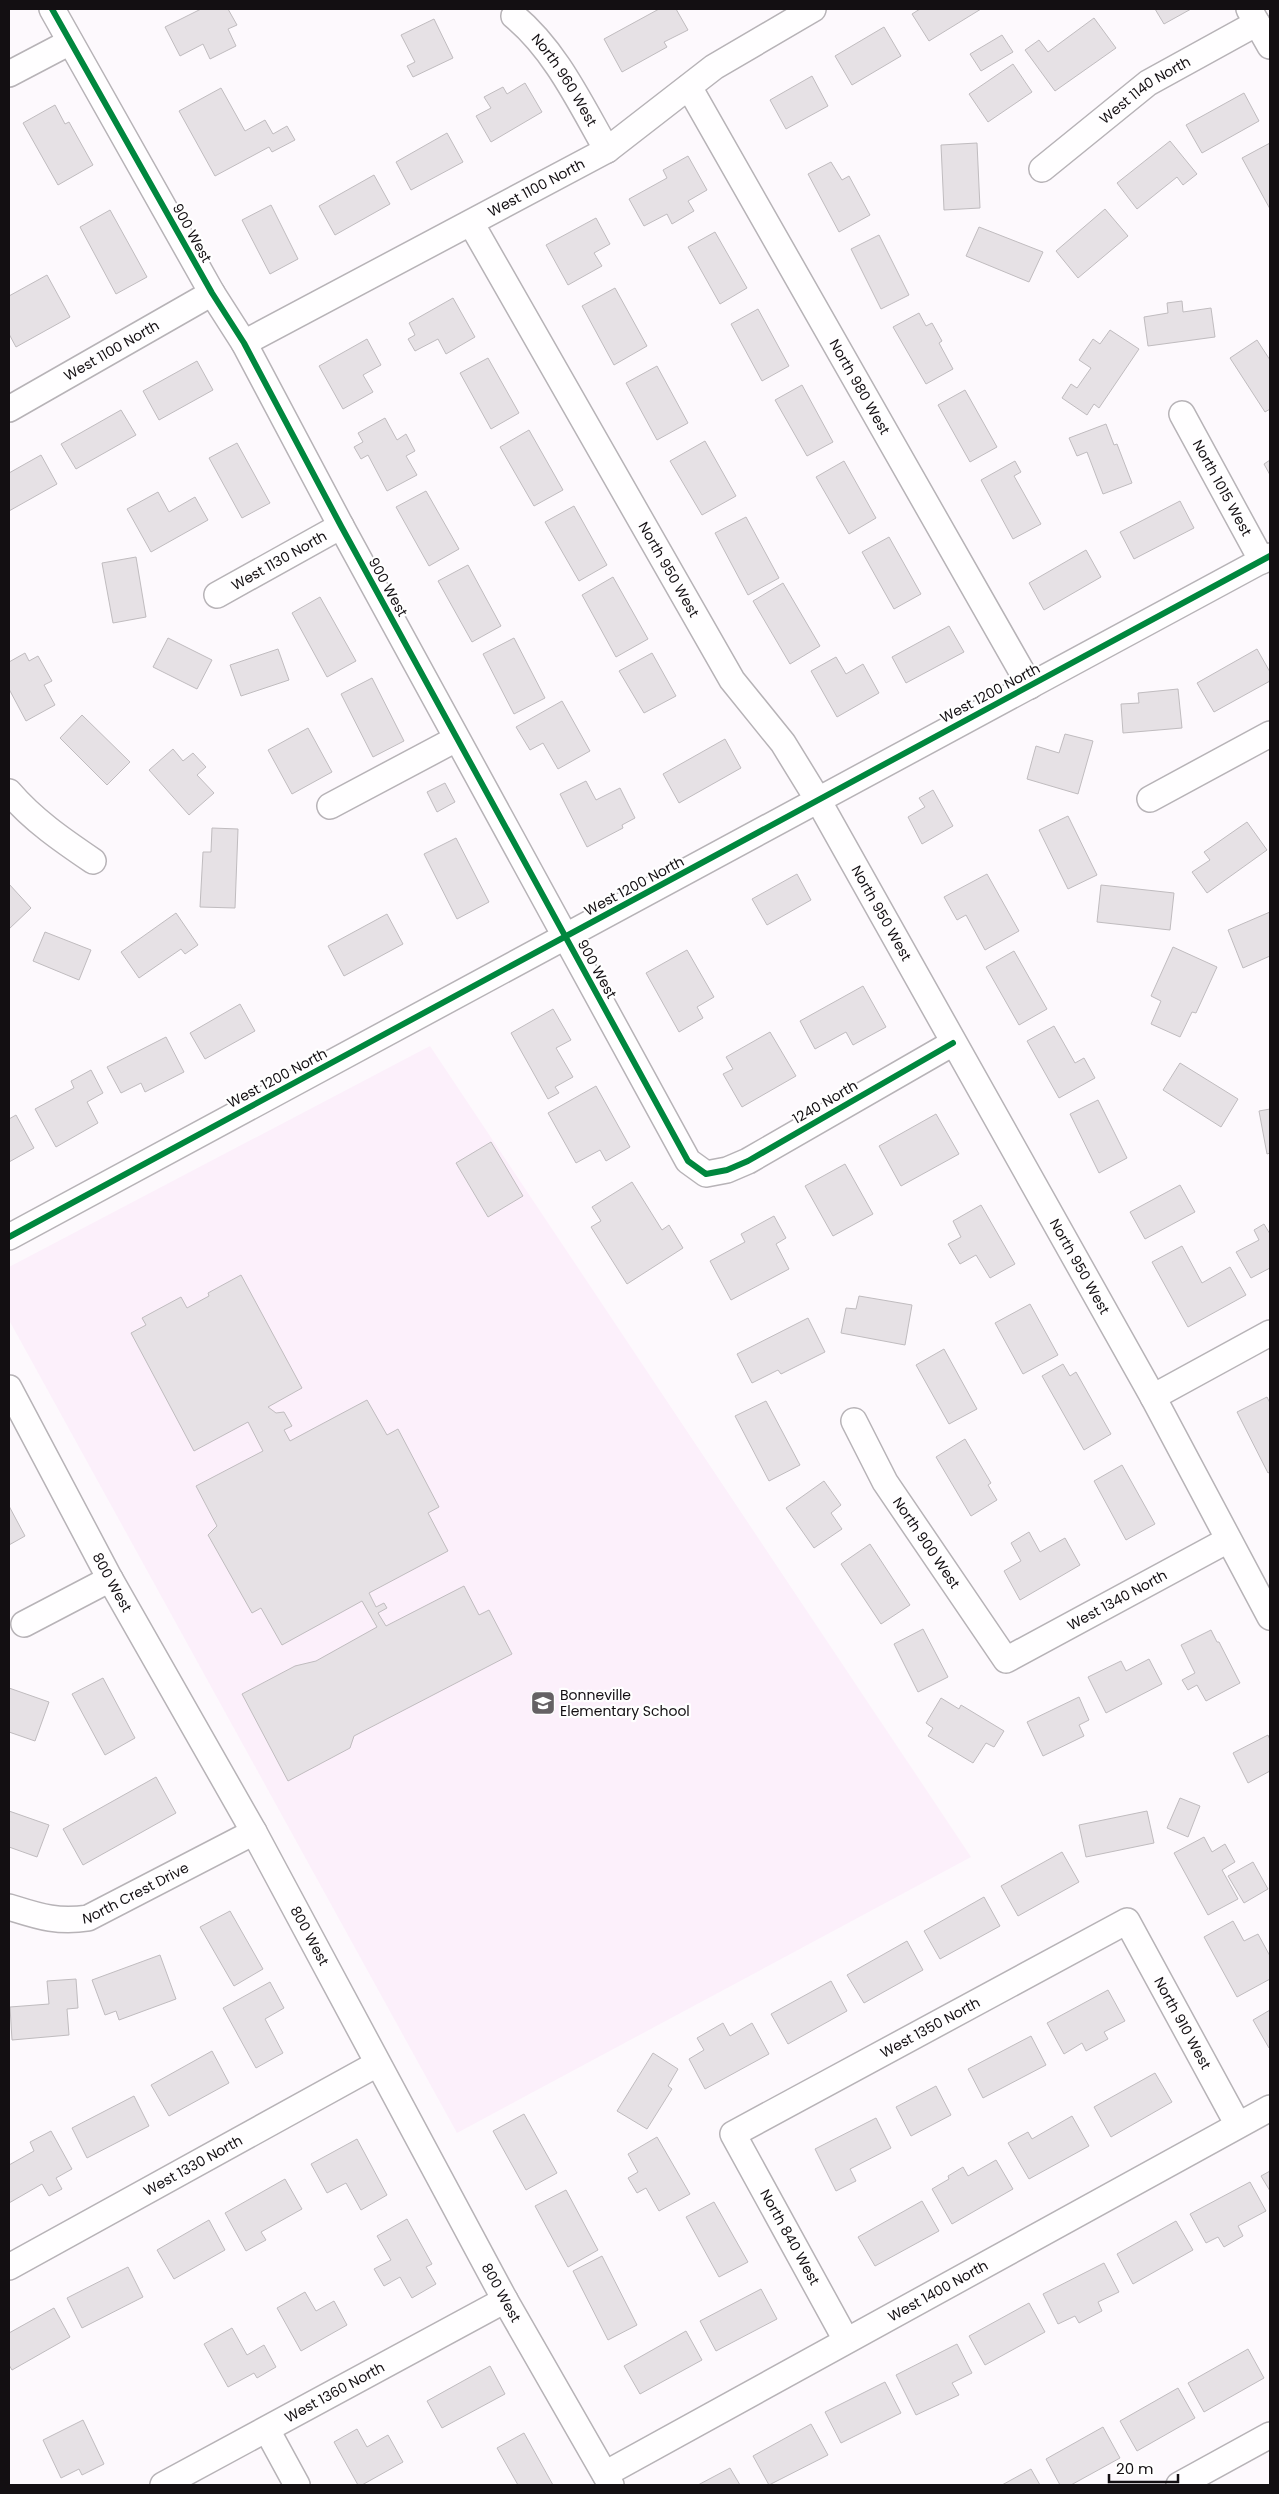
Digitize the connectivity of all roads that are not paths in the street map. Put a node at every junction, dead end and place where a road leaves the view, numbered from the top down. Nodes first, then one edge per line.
1 (52, 9) edge
2 (813, 9) edge
3 (514, 16) dead end
4 (1253, 16) edge
5 (70, 42) junction
6 (1270, 46) edge
7 (9, 74) edge
8 (689, 87) junction
9 (607, 150) junction
10 (1042, 169) dead end
11 (471, 223) junction
12 (212, 293) junction
13 (244, 343) junction
14 (9, 409) edge
15 (1182, 414) dead end
16 (341, 526) junction
17 (1266, 558) edge
18 (217, 594) dead end
19 (1030, 686) junction
20 (1270, 734) edge
21 (456, 739) junction
22 (9, 792) edge
23 (1150, 799) dead end
24 (818, 800) junction
25 (330, 806) dead end
26 (93, 861) dead end
27 (565, 937) junction
28 (953, 1043) junction
29 (706, 1174) joint
30 (9, 1237) edge
31 (1270, 1333) edge
32 (9, 1388) edge
33 (1153, 1397) junction
34 (854, 1421) dead end
35 (1228, 1540) junction
36 (110, 1579) junction
37 (1270, 1617) edge
38 (24, 1624) dead end
39 (1006, 1660) joint
40 (254, 1832) junction
41 (9, 1907) edge
42 (1127, 1921) joint
43 (377, 2064) junction
44 (1270, 2108) edge
45 (1238, 2125) junction
46 (733, 2134) joint
47 (9, 2267) edge
48 (505, 2300) junction
49 (846, 2340) junction
50 (267, 2430) junction
51 (1270, 2436) edge
52 (608, 2480) edge
53 (163, 2485) edge
54 (297, 2485) edge
55 (1179, 2485) edge

1 - 5 street, 900 West
2 - 8 street, West 1100 North
3 - 9 street, North 960 West
4 - 6 street
4 - 10 street, West 1140 North
5 - 7 street
5 - 12 street, 900 West
8 - 9 street, West 1100 North
8 - 19 street, North 980 West
9 - 11 street, West 1100 North
11 - 13 street, West 1100 North
11 - 24 street, North 950 West
12 - 13 street, 900 West
12 - 14 street, West 1100 North
13 - 16 street, 900 West
15 - 17 street, North 1015 West
16 - 18 street, West 1130 North
16 - 21 street, 900 West
17 - 19 street, West 1200 North
19 - 24 street, West 1200 North
20 - 23 street
21 - 25 street
21 - 27 street, 900 West
22 - 26 street
24 - 27 street, West 1200 North
24 - 28 street, North 950 West
27 - 29 street, 900 West
27 - 30 street, West 1200 North
28 - 29 street, 1240 North
28 - 33 street, North 950 West
31 - 33 street
32 - 36 street, 800 West
33 - 35 street, North 950 West
34 - 39 street, North 900 West
35 - 37 street, North 950 West
35 - 39 street, West 1340 North
36 - 38 street
36 - 40 street, 800 West
40 - 41 street, North Crest Drive
40 - 43 street, 800 West
42 - 45 street, North 910 West
42 - 46 street, West 1350 North
43 - 47 street, West 1330 North
43 - 48 street, 800 West
44 - 45 street, West 1400 North
45 - 49 street, West 1400 North
46 - 49 street, North 840 West
48 - 50 street, West 1360 North
48 - 52 street, 800 West
49 - 52 street, West 1400 North
50 - 53 street, West 1360 North
50 - 54 street
51 - 55 street

